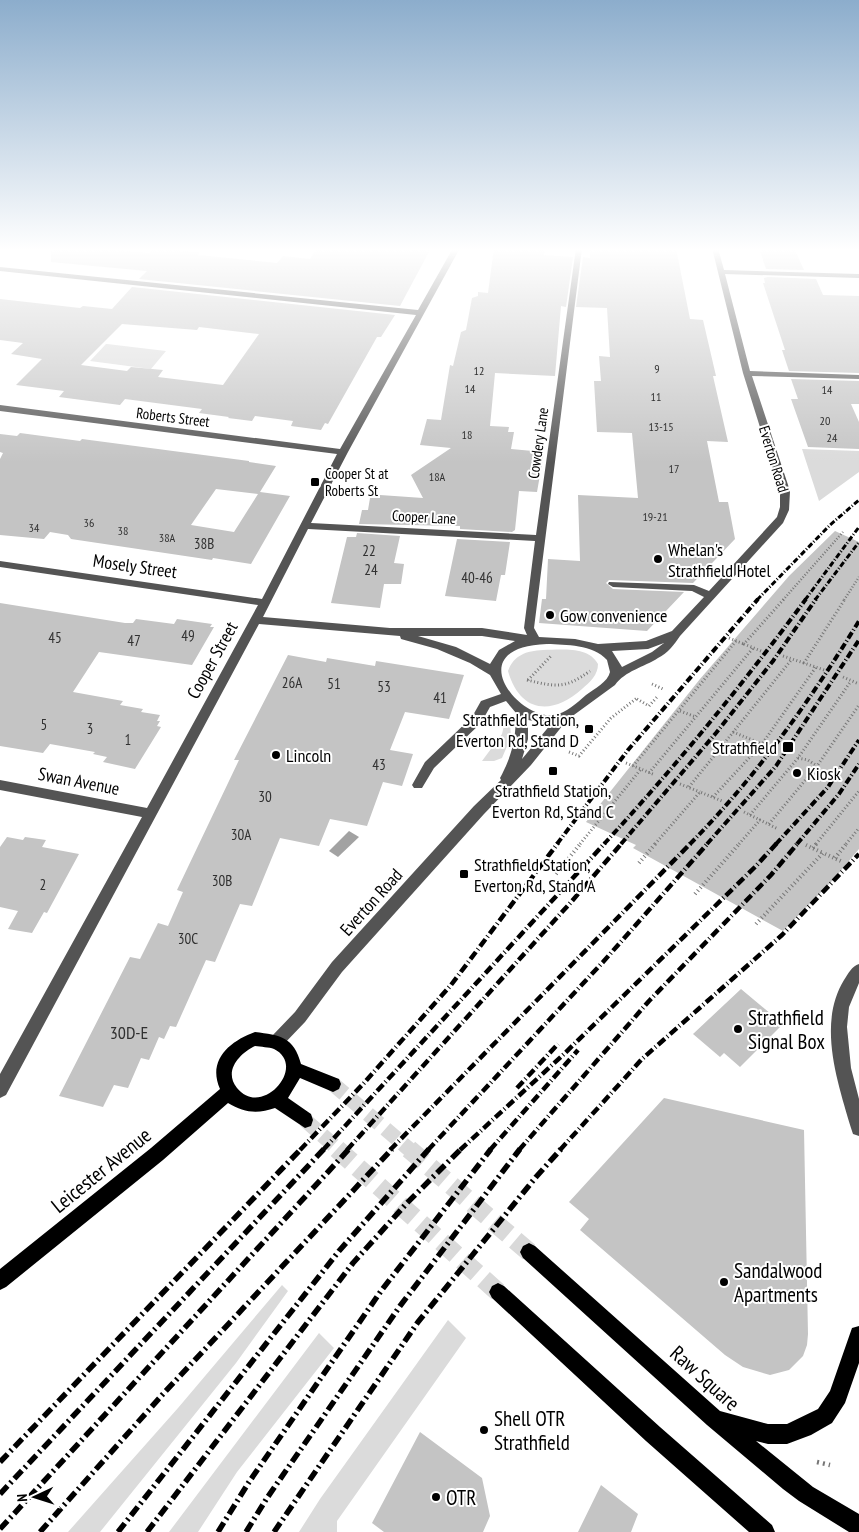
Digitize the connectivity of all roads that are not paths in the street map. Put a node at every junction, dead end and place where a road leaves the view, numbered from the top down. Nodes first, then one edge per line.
1 (417, 319) edge
2 (569, 319) edge
3 (733, 319) edge
4 (747, 373) junction
5 (859, 377) edge
6 (0, 408) edge
7 (343, 452) junction
8 (307, 526) junction
9 (540, 538) junction
10 (0, 564) edge
11 (613, 584) dead end
12 (711, 596) junction
13 (265, 603) junction
14 (256, 620) junction
15 (390, 632) junction
16 (676, 634) junction
17 (534, 641) junction
18 (599, 648) junction
19 (495, 673) junction
20 (616, 675) junction
21 (508, 697) junction
22 (522, 713) junction
23 (563, 717) junction
24 (0, 785) edge
25 (418, 785) dead end
26 (498, 790) junction
27 (150, 814) junction
28 (859, 970) edge
29 (277, 1041) junction
30 (294, 1069) junction
31 (333, 1084) tunnel mouth
32 (0, 1090) edge
33 (229, 1092) junction
34 (276, 1099) junction
35 (305, 1120) tunnel mouth
36 (859, 1128) edge
37 (529, 1252) tunnel mouth
38 (0, 1281) edge
39 (498, 1292) tunnel mouth
40 (859, 1335) edge
41 (714, 1418) junction
42 (736, 1506) junction
43 (859, 1526) edge
44 (752, 1532) edge
45 (765, 1532) edge

1 - 7 street, Cooper Street
2 - 9 street, Cowdery Lane
3 - 4 street, Everton Road
4 - 5 street
4 - 12 street, Everton Road
6 - 7 street, Roberts Street
7 - 8 street, Cooper Street
8 - 9 street, Cooper Lane
8 - 13 street, Cooper Street
9 - 17 street, Cowdery Lane
10 - 13 street, Mosely Street
11 - 12 street
12 - 16 street, Everton Road
13 - 14 street, Cooper Street
14 - 15 street
14 - 27 street, Cooper Street
15 - 17 street
15 - 19 street
16 - 18 street
16 - 20 street, Everton Road
17 - 18 street
17 - 19 street
18 - 20 street
19 - 21 street
20 - 23 street
21 - 22 street
21 - 25 street
22 - 23 street
22 - 26 street
23 - 26 street
24 - 27 street, Swan Avenue
26 - 29 street, Everton Road
27 - 32 street, Cooper Street
28 - 36 street
29 - 30 main road
29 - 33 main road
30 - 31 main road
30 - 34 main road
33 - 34 main road
33 - 38 main road, Leicester Avenue
34 - 35 main road
37 - 41 main road, Raw Square
39 - 42 main road
40 - 41 main road
41 - 43 main road, Raw Square
42 - 44 main road
42 - 45 main road

